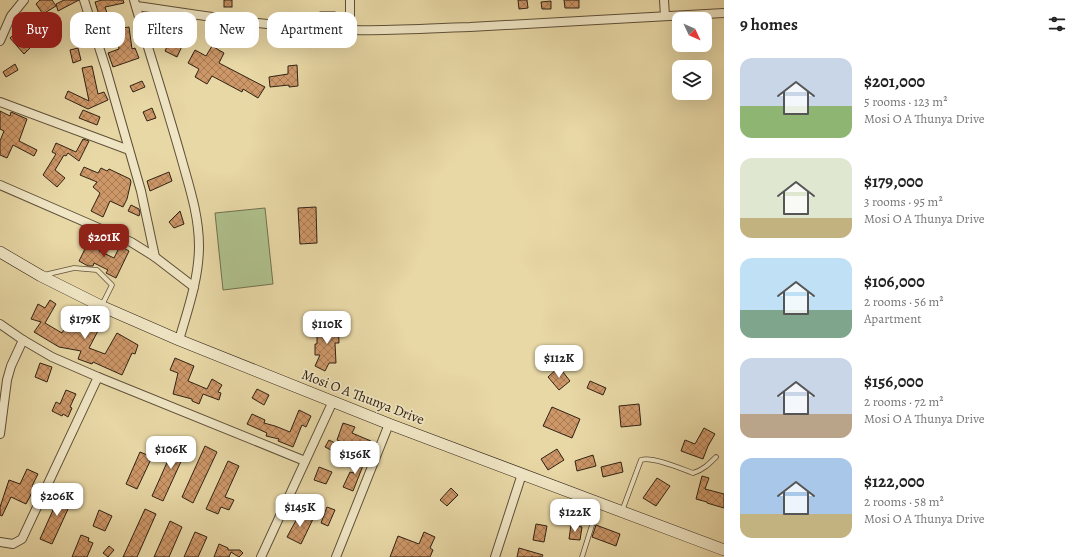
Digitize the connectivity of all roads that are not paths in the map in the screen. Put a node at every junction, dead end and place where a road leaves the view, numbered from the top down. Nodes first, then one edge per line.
1 (24, 0) edge
2 (84, 0) edge
3 (350, 0) edge
4 (664, 0) edge
5 (135, 3) edge
6 (350, 12) edge
7 (724, 13) edge
8 (665, 16) junction
9 (267, 24) edge
10 (357, 30) edge
11 (0, 41) edge
12 (0, 102) edge
13 (129, 150) junction
14 (0, 186) edge
15 (0, 252) edge
16 (155, 257) junction
17 (41, 276) junction
18 (194, 287) junction
19 (101, 306) junction
20 (0, 324) edge
21 (22, 340) junction
22 (179, 340) junction
23 (98, 377) junction
24 (333, 401) junction
25 (389, 424) junction
26 (0, 434) edge
27 (716, 457) dead end
28 (305, 461) junction
29 (522, 474) junction
30 (599, 503) junction
31 (621, 511) junction
32 (0, 542) edge
33 (724, 550) edge
34 (262, 557) edge
35 (336, 557) edge
36 (495, 557) edge
37 (582, 557) edge

1 - 11 street
2 - 13 street
3 - 6 street
4 - 8 street
5 - 9 street
5 - 18 street
7 - 8 street
8 - 10 street
12 - 13 street
13 - 16 street
14 - 16 street
15 - 17 street, Mosi O A Thunya Drive
16 - 18 street
17 - 19 street, Mosi O A Thunya Drive
17 - 19 lane
18 - 22 street
19 - 22 street, Mosi O A Thunya Drive
20 - 21 street
21 - 23 street
21 - 26 street
22 - 24 street, Mosi O A Thunya Drive
23 - 28 street
23 - 32 street
24 - 25 street, Mosi O A Thunya Drive
24 - 28 street
25 - 29 street, Mosi O A Thunya Drive
25 - 35 street
27 - 31 lane
28 - 34 street
29 - 30 street, Mosi O A Thunya Drive
29 - 36 street
30 - 31 street, Mosi O A Thunya Drive
30 - 37 lane
31 - 33 street, Mosi O A Thunya Drive

